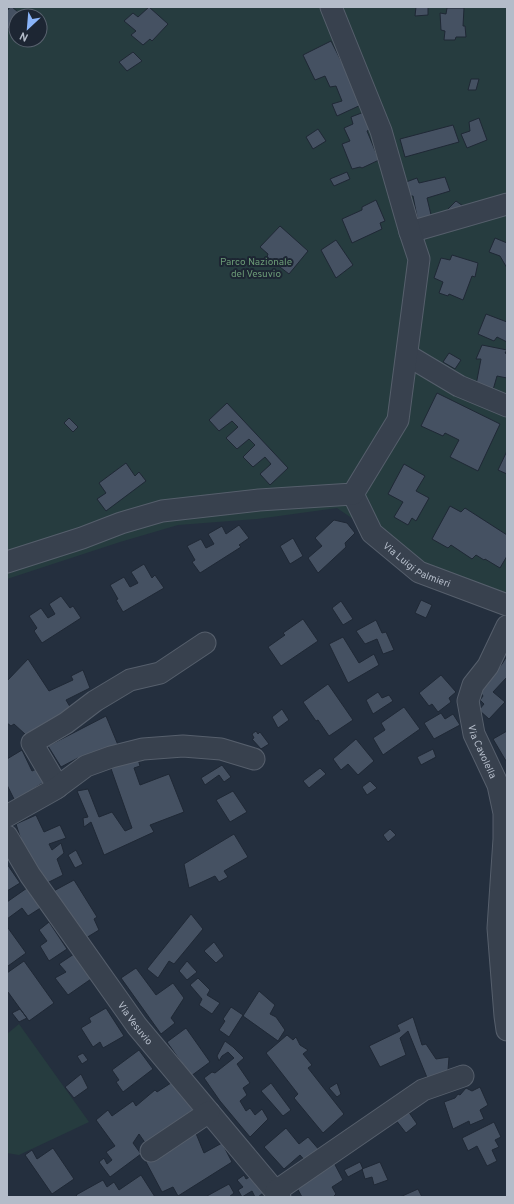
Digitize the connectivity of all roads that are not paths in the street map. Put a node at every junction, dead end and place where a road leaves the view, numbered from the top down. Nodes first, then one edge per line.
1 (331, 7) edge
2 (507, 204) edge
3 (410, 232) junction
4 (407, 355) junction
5 (507, 406) edge
6 (353, 494) junction
7 (8, 560) edge
8 (507, 605) edge
9 (507, 626) edge
10 (206, 642) dead end
11 (254, 759) dead end
12 (58, 787) junction
13 (7, 816) edge
14 (7, 836) edge
15 (507, 1030) edge
16 (463, 1076) dead end
17 (209, 1112) junction
18 (151, 1152) dead end
19 (278, 1194) edge

1 - 3 street
2 - 3 street
3 - 4 street
4 - 5 street
4 - 6 street
6 - 7 street
6 - 8 street, Via Luigi Palmieri
9 - 15 street, Via Cavolella
10 - 12 street
11 - 12 street
12 - 13 street
14 - 17 street, Via Vesuvio
16 - 19 street
17 - 18 street
17 - 19 street, Via Vesuvio

